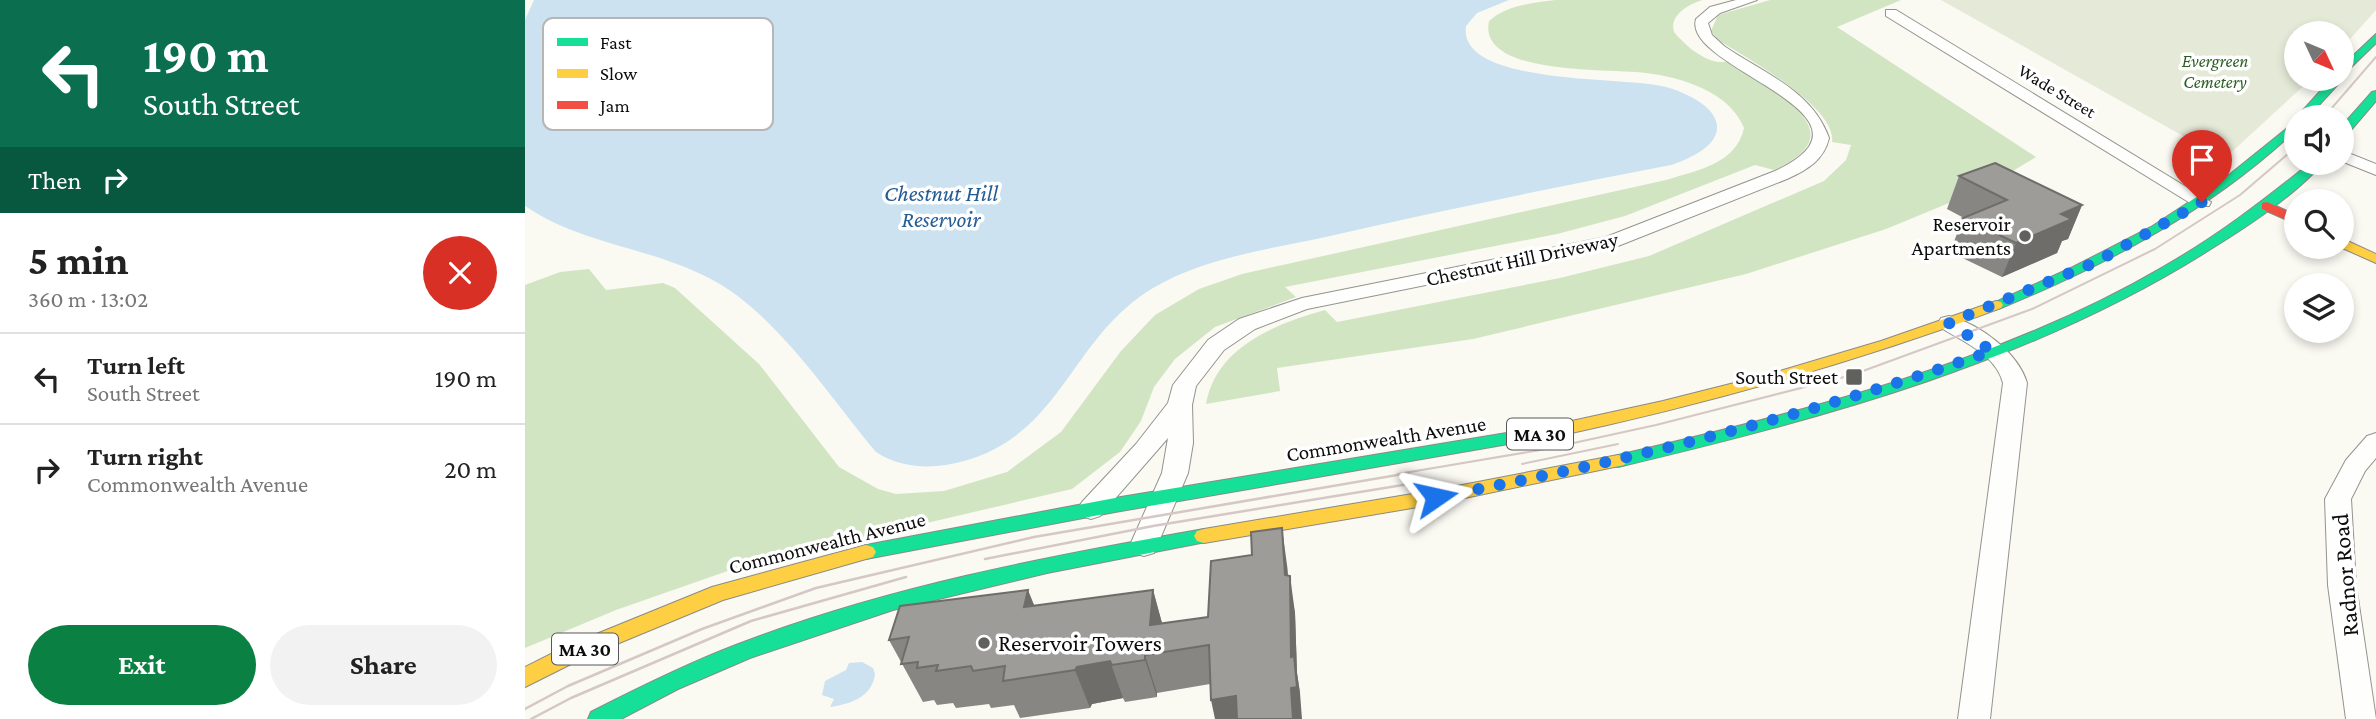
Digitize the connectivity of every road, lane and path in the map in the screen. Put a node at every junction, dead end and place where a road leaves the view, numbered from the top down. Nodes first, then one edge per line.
1 (1752, 0) edge
2 (1891, 13) dead end
3 (2376, 37) edge
4 (2354, 60) edge
5 (2326, 91) edge
6 (2374, 98) edge
7 (2313, 105) edge
8 (2354, 117) edge
9 (2284, 135) edge
10 (2354, 161) edge
11 (2376, 170) edge
12 (2303, 175) edge
13 (2202, 202) junction
14 (2267, 206) junction
15 (2284, 214) edge
16 (2354, 248) edge
17 (2376, 259) edge
18 (1949, 323) junction
19 (1992, 351) junction
20 (1180, 405) junction
21 (2376, 442) edge
22 (1165, 496) junction
23 (1091, 509) junction
24 (1144, 545) junction
25 (730, 653) junction
26 (525, 678) edge
27 (660, 708) dead end
28 (599, 719) edge
29 (1974, 719) edge
30 (2362, 719) edge

1 - 20 street, Chestnut Hill Driveway
2 - 13 street, Wade Street
3 - 4 main road
5 - 7 main road
6 - 8 main road
9 - 13 main road, Commonwealth Avenue / MA 30
10 - 11 street
12 - 14 main road, MA 30
13 - 18 main road, Commonwealth Avenue / MA 30
14 - 15 main road
14 - 19 main road, MA 30
16 - 17 main road
18 - 19 street
18 - 22 main road, Commonwealth Avenue / MA 30
19 - 24 main road, MA 30
19 - 29 street
20 - 22 street, Chestnut Hill Driveway
20 - 23 street, Chestnut Hill Driveway
21 - 30 street, Radnor Road
22 - 23 main road, Commonwealth Avenue / MA 30
22 - 24 street, Chestnut Hill Driveway
23 - 26 main road, Commonwealth Avenue / MA 30
24 - 25 main road, MA 30
25 - 27 main road
25 - 28 main road, MA 30

